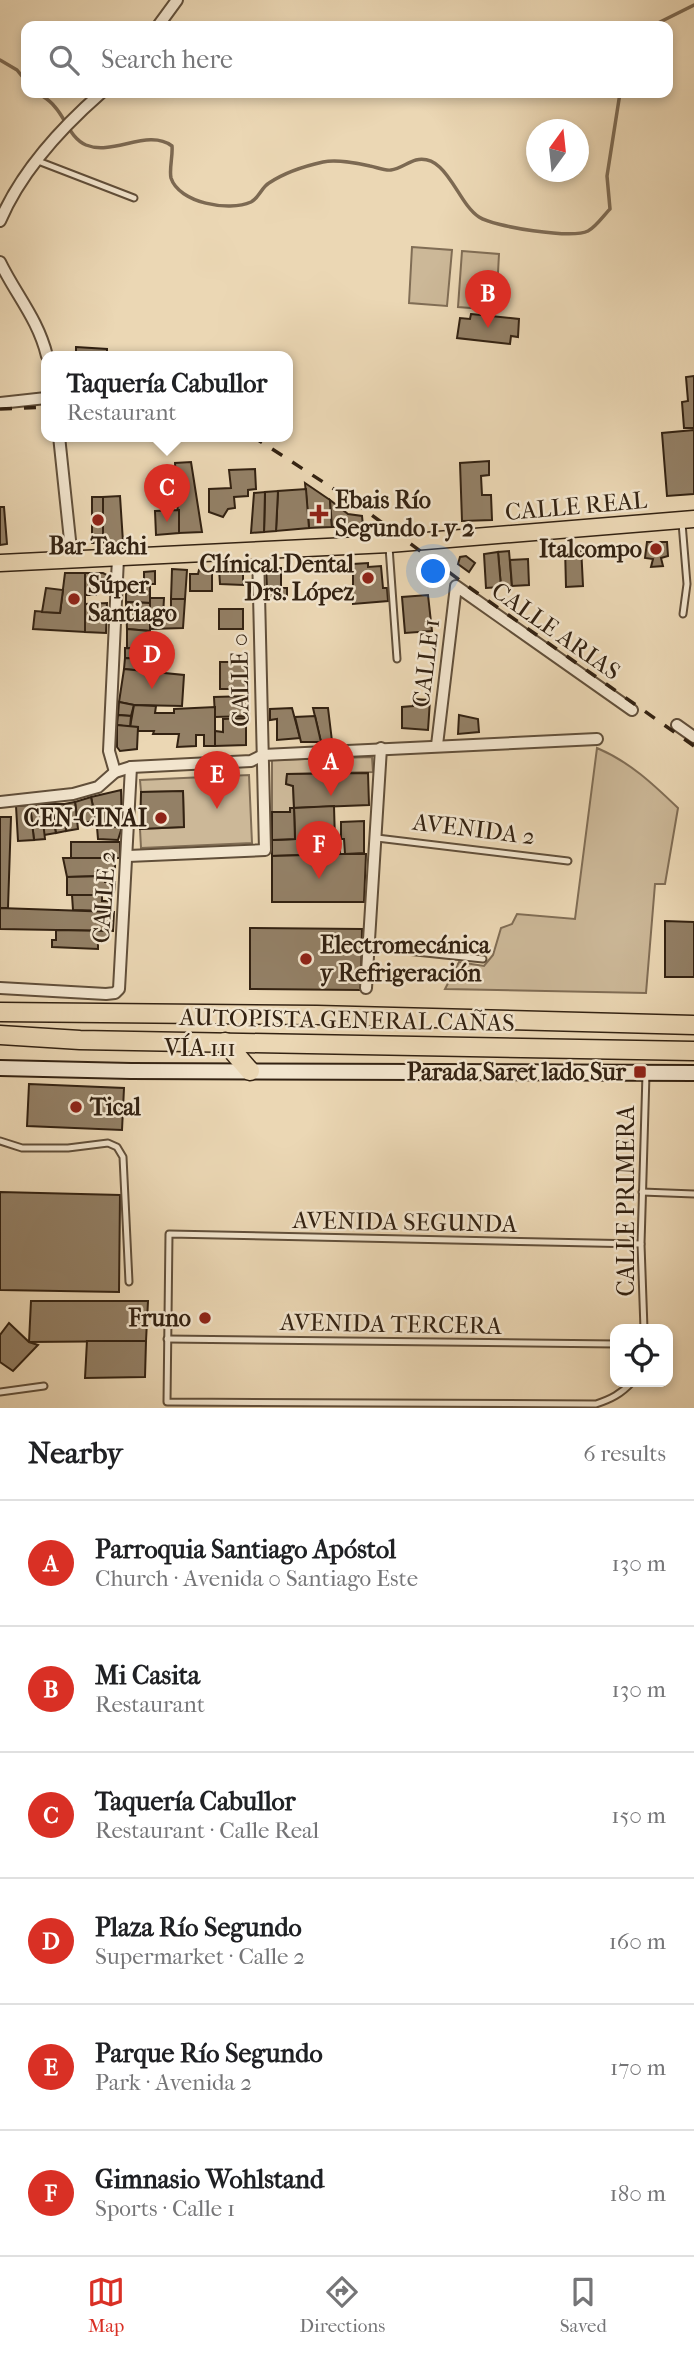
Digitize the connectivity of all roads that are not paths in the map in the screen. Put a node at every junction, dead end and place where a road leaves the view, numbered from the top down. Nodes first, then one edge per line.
1 (177, 0) edge
2 (162, 21) edge
3 (94, 98) edge
4 (38, 161) junction
5 (134, 198) dead end
6 (0, 221) edge
7 (1, 264) edge
8 (45, 351) edge
9 (41, 399) edge
10 (0, 403) edge
11 (60, 442) edge
12 (688, 519) edge
13 (389, 544) junction
14 (258, 552) junction
15 (118, 558) junction
16 (72, 559) junction
17 (0, 563) edge
18 (456, 586) joint
19 (683, 614) dead end
20 (397, 659) dead end
21 (632, 709) dead end
22 (677, 725) dead end
23 (694, 737) edge
24 (597, 740) dead end
25 (437, 745) junction
26 (381, 748) junction
27 (263, 754) junction
28 (131, 767) junction
29 (114, 772) junction
30 (0, 802) edge
31 (375, 838) junction
32 (128, 856) junction
33 (568, 861) dead end
34 (369, 947) junction
35 (483, 960) dead end
36 (0, 988) edge
37 (366, 988) dead end
38 (0, 1012) edge
39 (694, 1025) edge
40 (0, 1035) edge
41 (225, 1042) junction
42 (694, 1051) edge
43 (0, 1068) edge
44 (250, 1071) junction
45 (646, 1072) junction
46 (694, 1073) edge
47 (0, 1141) edge
48 (642, 1192) junction
49 (694, 1194) edge
50 (641, 1244) junction
51 (129, 1282) dead end
52 (644, 1324) edge
53 (167, 1339) junction
54 (610, 1344) edge
55 (44, 1386) dead end
56 (627, 1387) edge
57 (0, 1392) edge

1 - 2 street
3 - 4 street
4 - 5 lane
4 - 6 street
7 - 8 street
9 - 10 street
11 - 16 street
12 - 13 main road, CALLE REAL
12 - 19 lane
13 - 14 main road, CALLE REAL
13 - 20 lane
14 - 15 main road, CALLE REAL
14 - 27 street, CALLE 0
15 - 16 main road, CALLE REAL
15 - 29 street
16 - 17 main road, CALLE REAL
18 - 21 street, CALLE ARIAS
18 - 25 street, CALLE 1
22 - 23 street
24 - 25 street
25 - 26 street
26 - 27 street
26 - 31 street
27 - 28 street
27 - 32 street, CALLE 0
28 - 29 street
28 - 32 street, CALLE 2
29 - 30 street
31 - 33 lane, AVENIDA 2
31 - 34 street
32 - 36 street, CALLE 2
34 - 35 lane
34 - 37 street
38 - 39 highway, AUTOPISTA GENERAL CAÑAS
40 - 41 highway, AUTOPISTA GENERAL CAÑAS
41 - 42 highway, AUTOPISTA GENERAL CAÑAS
41 - 44 highway
43 - 44 main road, VÍA 111
44 - 45 main road, VÍA 111
45 - 46 main road, VÍA 111
45 - 48 lane, CALLE PRIMERA
47 - 51 lane
48 - 49 lane
48 - 50 lane, CALLE PRIMERA
50 - 52 lane, CALLE PRIMERA
50 - 53 lane, AVENIDA SEGUNDA
53 - 54 lane, AVENIDA TERCERA
53 - 56 lane
55 - 57 lane

